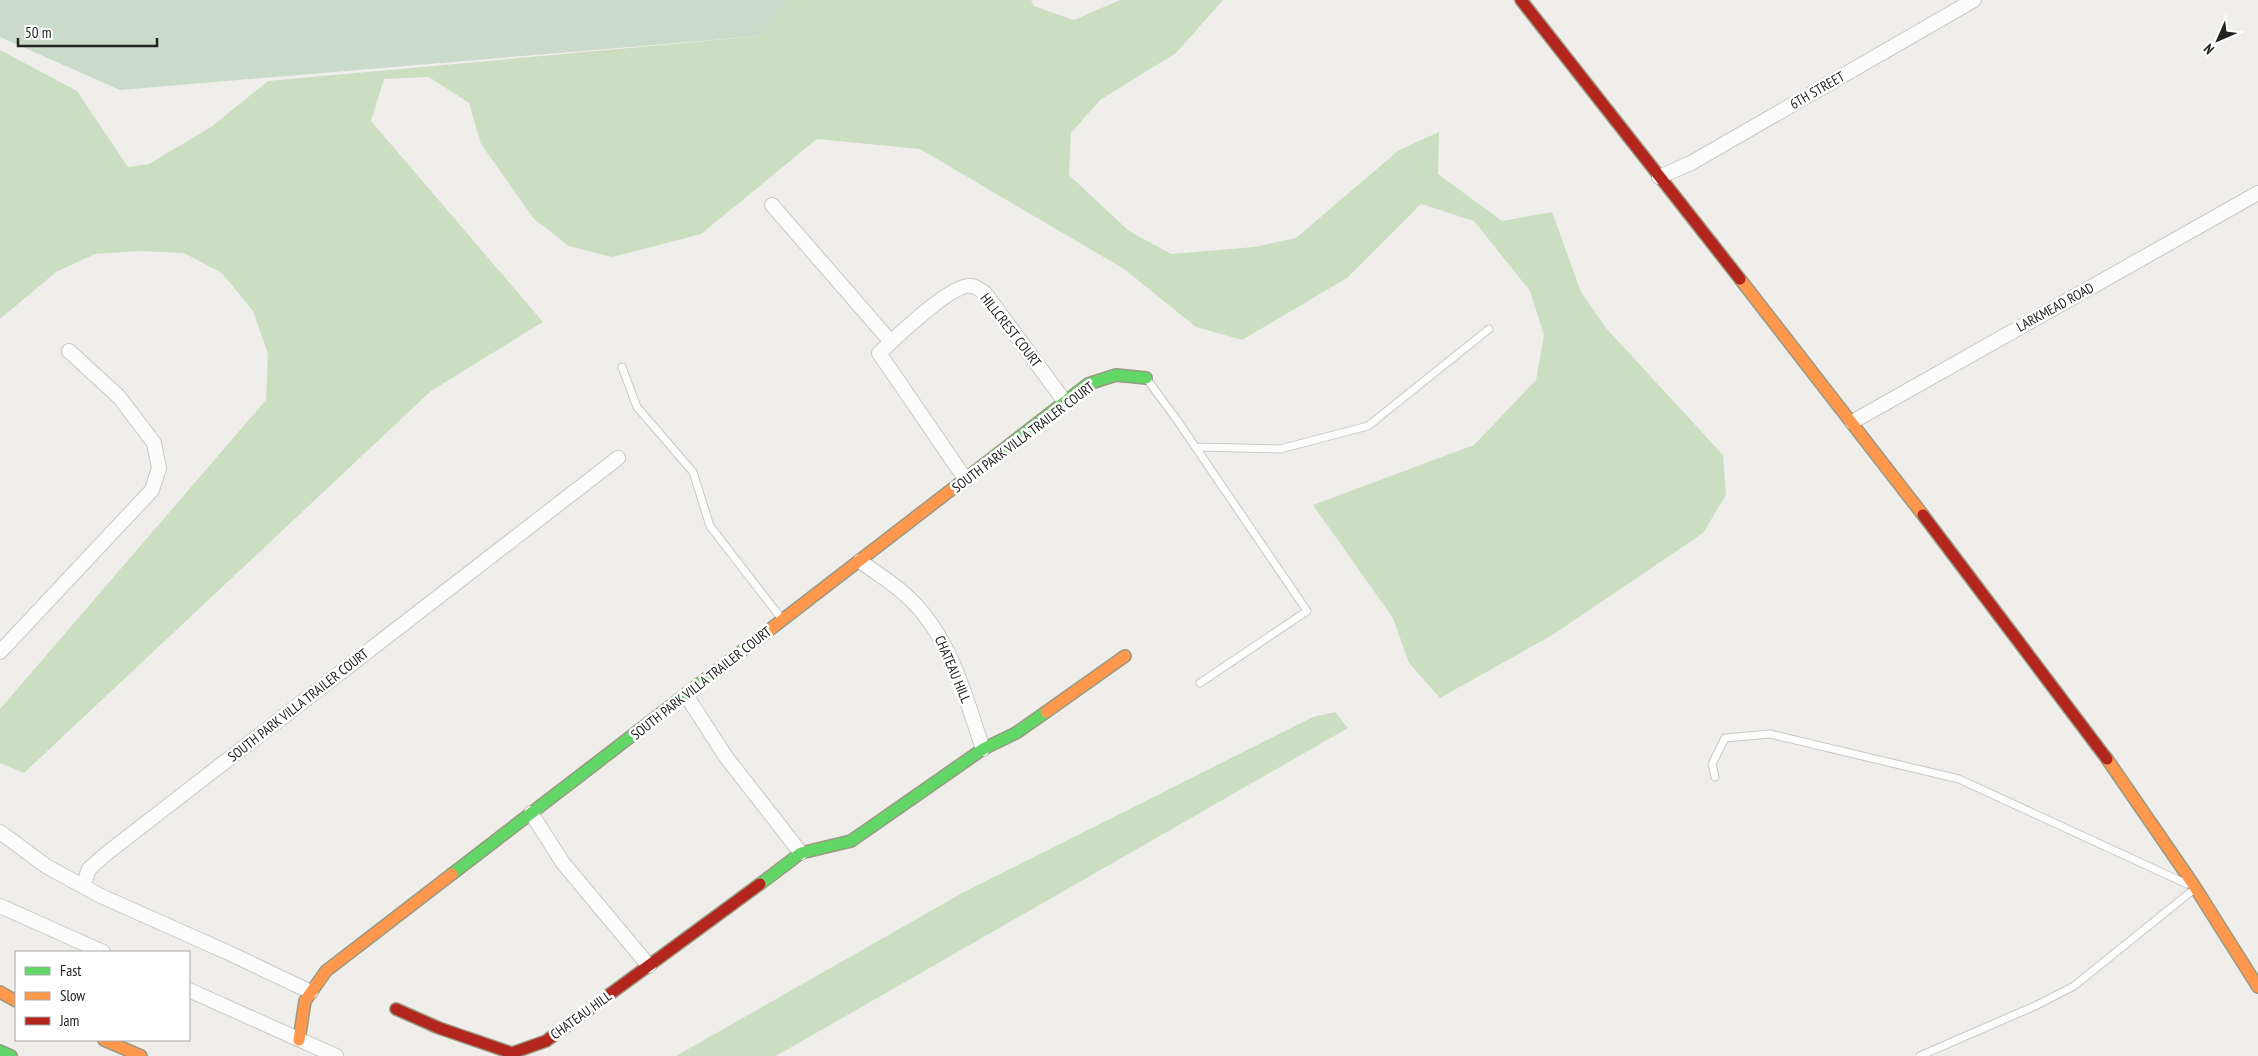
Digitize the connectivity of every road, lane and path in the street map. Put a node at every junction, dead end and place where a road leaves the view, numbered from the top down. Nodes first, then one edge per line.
1 (1521, 0) edge
2 (1974, 0) edge
3 (1659, 177) junction
4 (2258, 193) edge
5 (772, 205) dead end
6 (1489, 329) dead end
7 (891, 342) junction
8 (69, 351) dead end
9 (622, 367) dead end
10 (1146, 378) joint
11 (1065, 402) junction
12 (1852, 422) junction
13 (1196, 447) junction
14 (618, 458) dead end
15 (966, 480) junction
16 (860, 561) junction
17 (782, 620) junction
18 (3, 642) edge
19 (1124, 656) dead end
20 (1200, 683) dead end
21 (686, 695) junction
22 (983, 749) junction
23 (1715, 777) dead end
24 (531, 813) junction
25 (0, 832) edge
26 (801, 853) junction
27 (83, 886) junction
28 (2196, 888) junction
29 (0, 906) edge
30 (102, 951) edge
31 (649, 966) junction
32 (2258, 987) edge
33 (190, 990) edge
34 (0, 992) edge
35 (311, 992) junction
36 (15, 1000) edge
37 (396, 1009) dead end
38 (300, 1040) junction
39 (106, 1041) edge
40 (0, 1051) edge
41 (11, 1056) edge
42 (141, 1056) edge
43 (336, 1056) edge
44 (1920, 1056) edge

1 - 3 main road
2 - 3 street, 6TH STREET
3 - 12 main road
4 - 12 street, LARKMEAD ROAD
5 - 7 street
6 - 13 lane
7 - 11 street, HILLCREST COURT
7 - 15 street, HILLCREST COURT
8 - 18 street
9 - 17 lane
10 - 11 main road, SOUTH PARK VILLA TRAILER COURT
10 - 13 lane
11 - 15 main road, SOUTH PARK VILLA TRAILER COURT
12 - 28 main road
13 - 20 lane
14 - 27 street, SOUTH PARK VILLA TRAILER COURT
15 - 16 main road, SOUTH PARK VILLA TRAILER COURT
16 - 17 main road, SOUTH PARK VILLA TRAILER COURT
16 - 22 street, CHATEAU HILL
17 - 21 main road, SOUTH PARK VILLA TRAILER COURT
19 - 22 main road, CHATEAU HILL
21 - 24 main road, SOUTH PARK VILLA TRAILER COURT
21 - 26 street
22 - 26 main road, CHATEAU HILL
23 - 28 lane
24 - 31 street
24 - 35 main road, SOUTH PARK VILLA TRAILER COURT
25 - 27 street
26 - 31 main road, CHATEAU HILL
27 - 35 street
28 - 32 main road
28 - 44 lane
29 - 30 street
31 - 37 main road, CHATEAU HILL
33 - 38 street
34 - 36 main road
35 - 38 main road, SOUTH PARK VILLA TRAILER COURT
38 - 43 street
39 - 42 main road
40 - 41 main road

